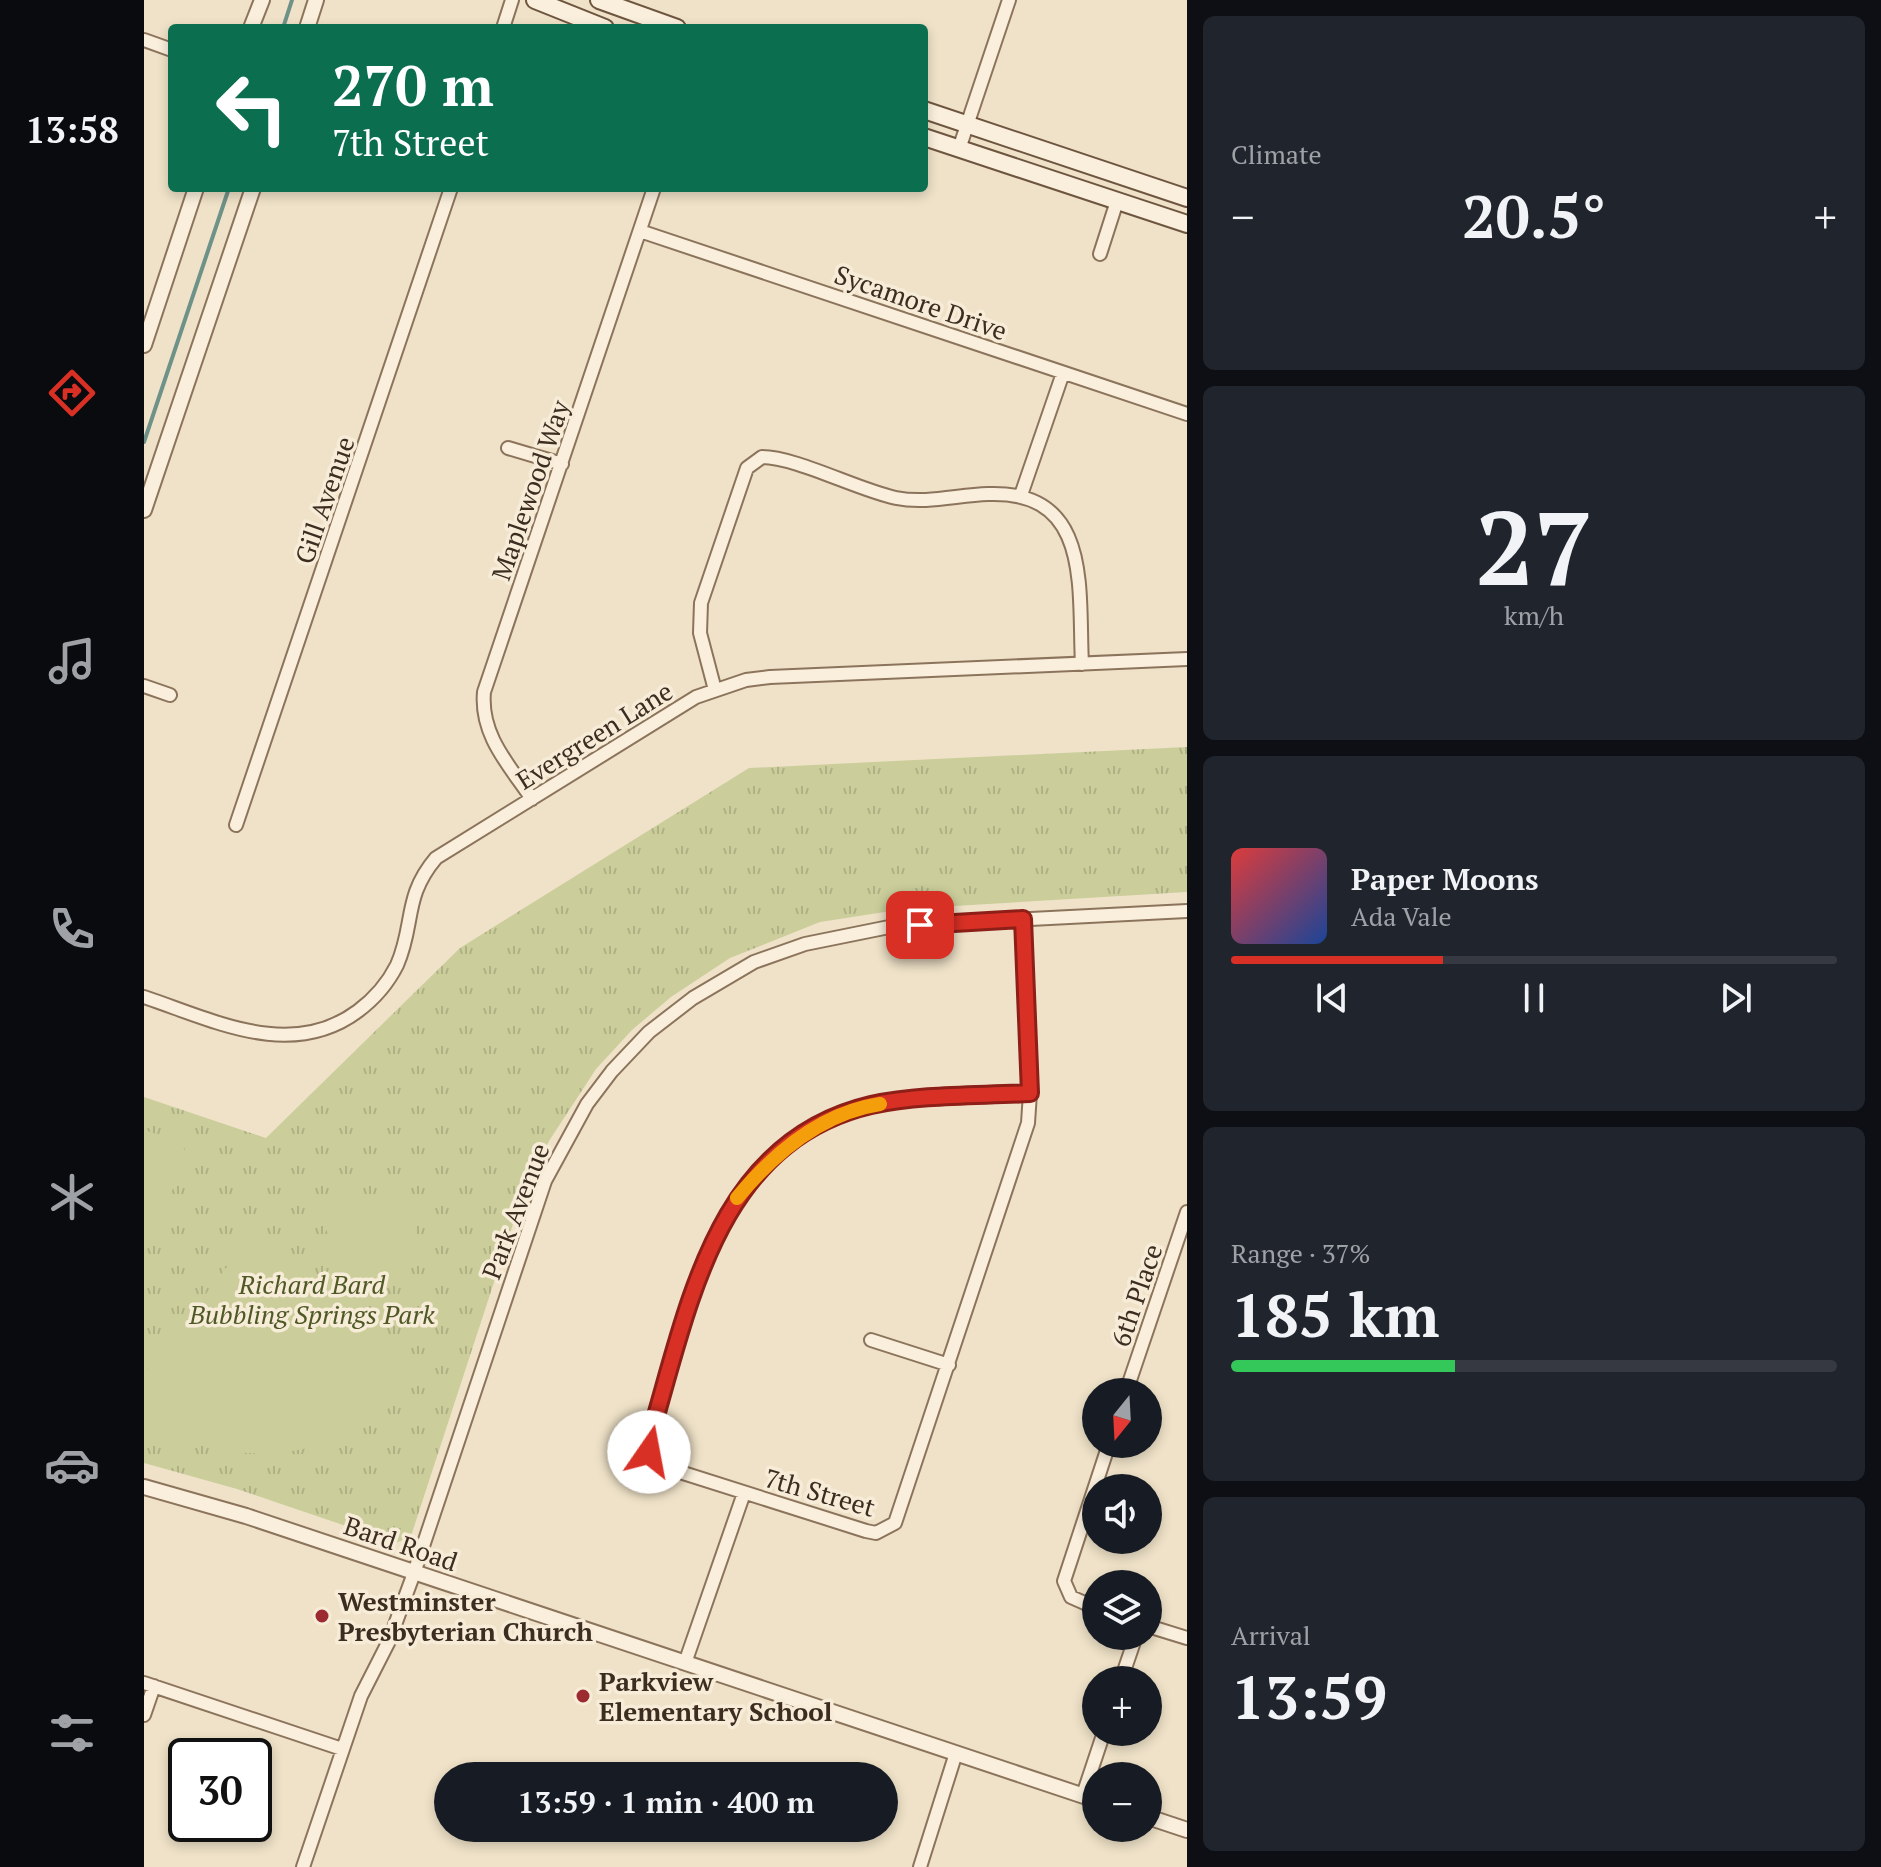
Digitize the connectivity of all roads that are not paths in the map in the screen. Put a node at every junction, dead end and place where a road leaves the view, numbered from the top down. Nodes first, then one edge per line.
1 (262, 0) edge
2 (316, 0) edge
3 (512, 0) edge
4 (535, 0) edge
5 (599, 0) edge
6 (1009, 0) edge
7 (253, 24) edge
8 (308, 24) edge
9 (504, 24) edge
10 (595, 24) edge
11 (666, 24) edge
12 (144, 40) edge
13 (168, 49) edge
14 (928, 111) edge
15 (967, 125) junction
16 (928, 138) edge
17 (959, 149) junction
18 (195, 192) edge
19 (252, 192) edge
20 (450, 192) edge
21 (653, 192) edge
22 (1187, 198) edge
23 (1117, 201) junction
24 (1187, 224) edge
25 (640, 231) junction
26 (1100, 254) dead end
27 (144, 345) edge
28 (1063, 373) junction
29 (1187, 414) edge
30 (508, 448) dead end
31 (562, 464) junction
32 (1021, 495) junction
33 (144, 510) edge
34 (1187, 659) edge
35 (1082, 664) junction
36 (144, 686) edge
37 (715, 690) junction
38 (170, 695) dead end
39 (532, 799) junction
40 (236, 825) dead end
41 (1187, 911) edge
42 (1023, 919) junction
43 (144, 997) edge
44 (1030, 1093) junction
45 (1187, 1212) edge
46 (871, 1340) dead end
47 (949, 1365) junction
48 (1131, 1378) edge
49 (1104, 1458) edge
50 (144, 1487) edge
51 (744, 1493) junction
52 (414, 1573) junction
53 (1082, 1602) edge
54 (1162, 1630) edge
55 (1187, 1638) edge
56 (685, 1663) junction
57 (149, 1685) edge
58 (144, 1715) edge
59 (342, 1749) junction
60 (956, 1753) junction
61 (1082, 1796) edge
62 (1162, 1822) edge
63 (1187, 1830) edge
64 (303, 1867) edge
65 (920, 1867) edge

1 - 7 street
2 - 8 street
3 - 9 street
4 - 10 main road
5 - 11 main road
6 - 15 street
12 - 13 street
14 - 15 main road
15 - 17 street
15 - 22 main road
16 - 17 main road
17 - 23 main road
18 - 27 street
19 - 33 street
20 - 40 street, Gill Avenue
21 - 25 street, Maplewood Way
23 - 24 main road
23 - 26 street
25 - 28 street, Sycamore Drive
25 - 31 street, Maplewood Way
28 - 29 street, Sycamore Drive
28 - 32 street
30 - 31 street
31 - 39 street, Maplewood Way
32 - 35 street
32 - 37 street
34 - 35 street, Evergreen Lane
35 - 37 street, Evergreen Lane
36 - 38 street
37 - 39 street, Evergreen Lane
39 - 43 street, Evergreen Lane
41 - 42 street, Park Avenue
42 - 44 street, 7th Street
42 - 52 street, Park Avenue
44 - 47 street, 7th Street
44 - 51 street
45 - 48 street, 6th Place
46 - 47 street
47 - 51 street, 7th Street
49 - 53 street
50 - 52 street, Bard Road
51 - 56 street, 7th Street
52 - 56 street, Bard Road
52 - 59 street, Park Avenue
54 - 55 street
56 - 60 street, Bard Road
57 - 58 street
57 - 59 street
59 - 64 street, Park Avenue
60 - 61 street, Bard Road
60 - 65 street
62 - 63 street

